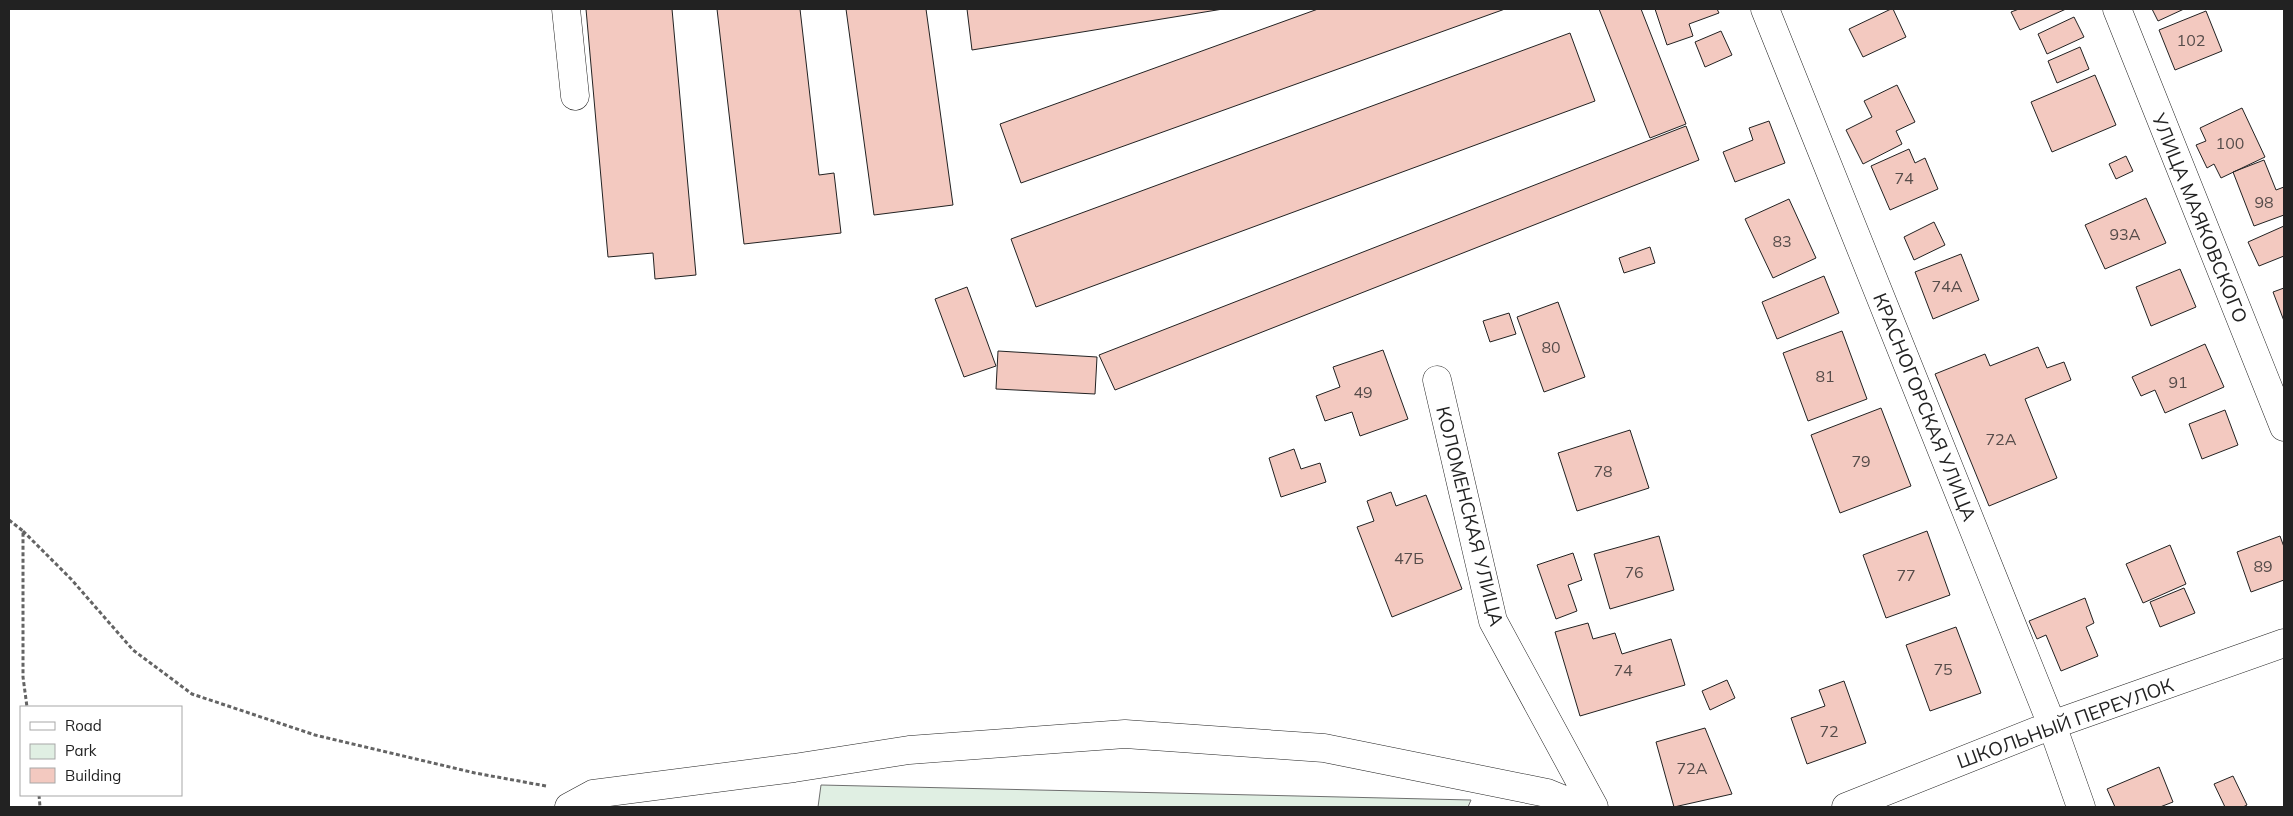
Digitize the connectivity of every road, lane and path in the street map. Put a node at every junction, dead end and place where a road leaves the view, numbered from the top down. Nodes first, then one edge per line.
1 (566, 9) edge
2 (1765, 9) edge
3 (2117, 9) edge
4 (575, 96) dead end
5 (1437, 380) dead end
6 (2284, 427) edge
7 (9, 520) edge
8 (23, 531) junction
9 (2284, 643) edge
10 (27, 706) edge
11 (2052, 725) junction
12 (593, 794) junction
13 (569, 807) edge
14 (1581, 807) edge
15 (1594, 807) edge
16 (1846, 807) edge
17 (2081, 807) edge

1 - 4 street
2 - 11 street, КРАСНОГОРСКАЯ УЛИЦА
3 - 6 street, УЛИЦА МАЯКОВСКОГО
5 - 15 street, КОЛОМЕНСКАЯ УЛИЦА
7 - 8 path
8 - 10 path
8 - 12 path
9 - 11 street, ШКОЛЬНЫЙ ПЕРЕУЛОК
11 - 16 street, ШКОЛЬНЫЙ ПЕРЕУЛОК
11 - 17 street, КРАСНОГОРСКАЯ УЛИЦА
12 - 13 street
12 - 14 street

